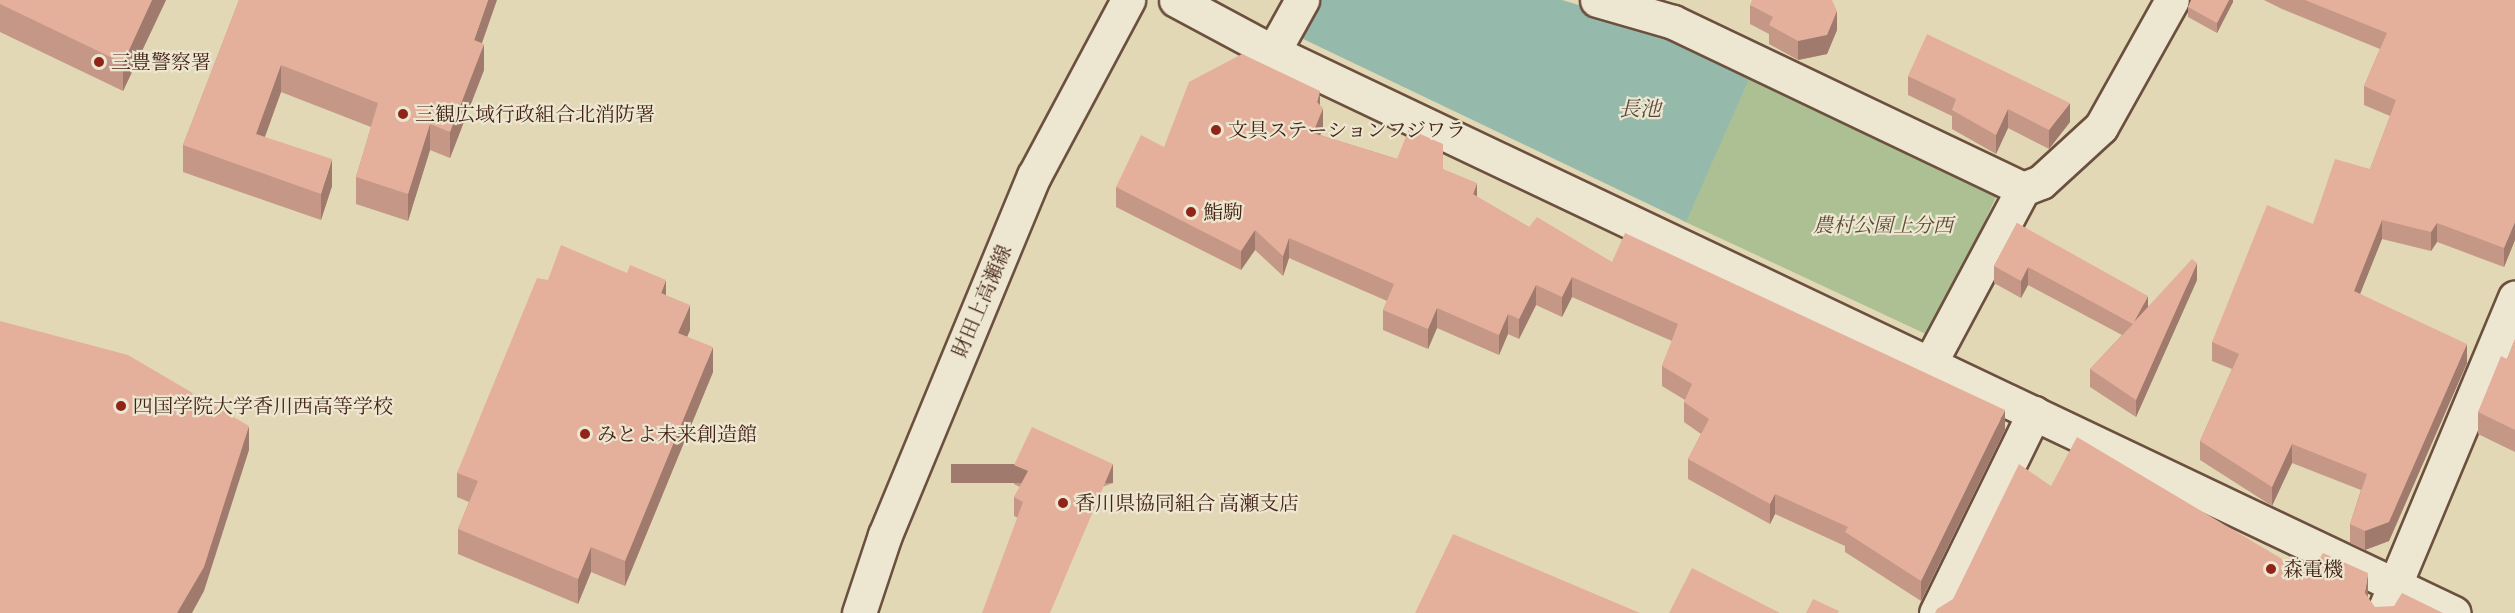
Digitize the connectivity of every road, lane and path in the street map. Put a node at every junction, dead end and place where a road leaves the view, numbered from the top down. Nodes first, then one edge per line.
1 (1128, 0) edge
2 (1176, 0) edge
3 (1302, 0) edge
4 (1597, 0) edge
5 (2172, 0) edge
6 (1273, 52) junction
7 (2023, 189) junction
8 (2515, 297) edge
9 (1930, 363) junction
10 (2034, 413) junction
11 (2389, 599) edge
12 (859, 613) edge
13 (1936, 613) edge
14 (2454, 613) edge

1 - 12 street, 財田上高瀬線
2 - 6 street
3 - 6 street
4 - 7 street
5 - 7 street
6 - 9 street
7 - 9 street
8 - 11 street
9 - 10 street
10 - 11 street
10 - 13 street
11 - 14 street

